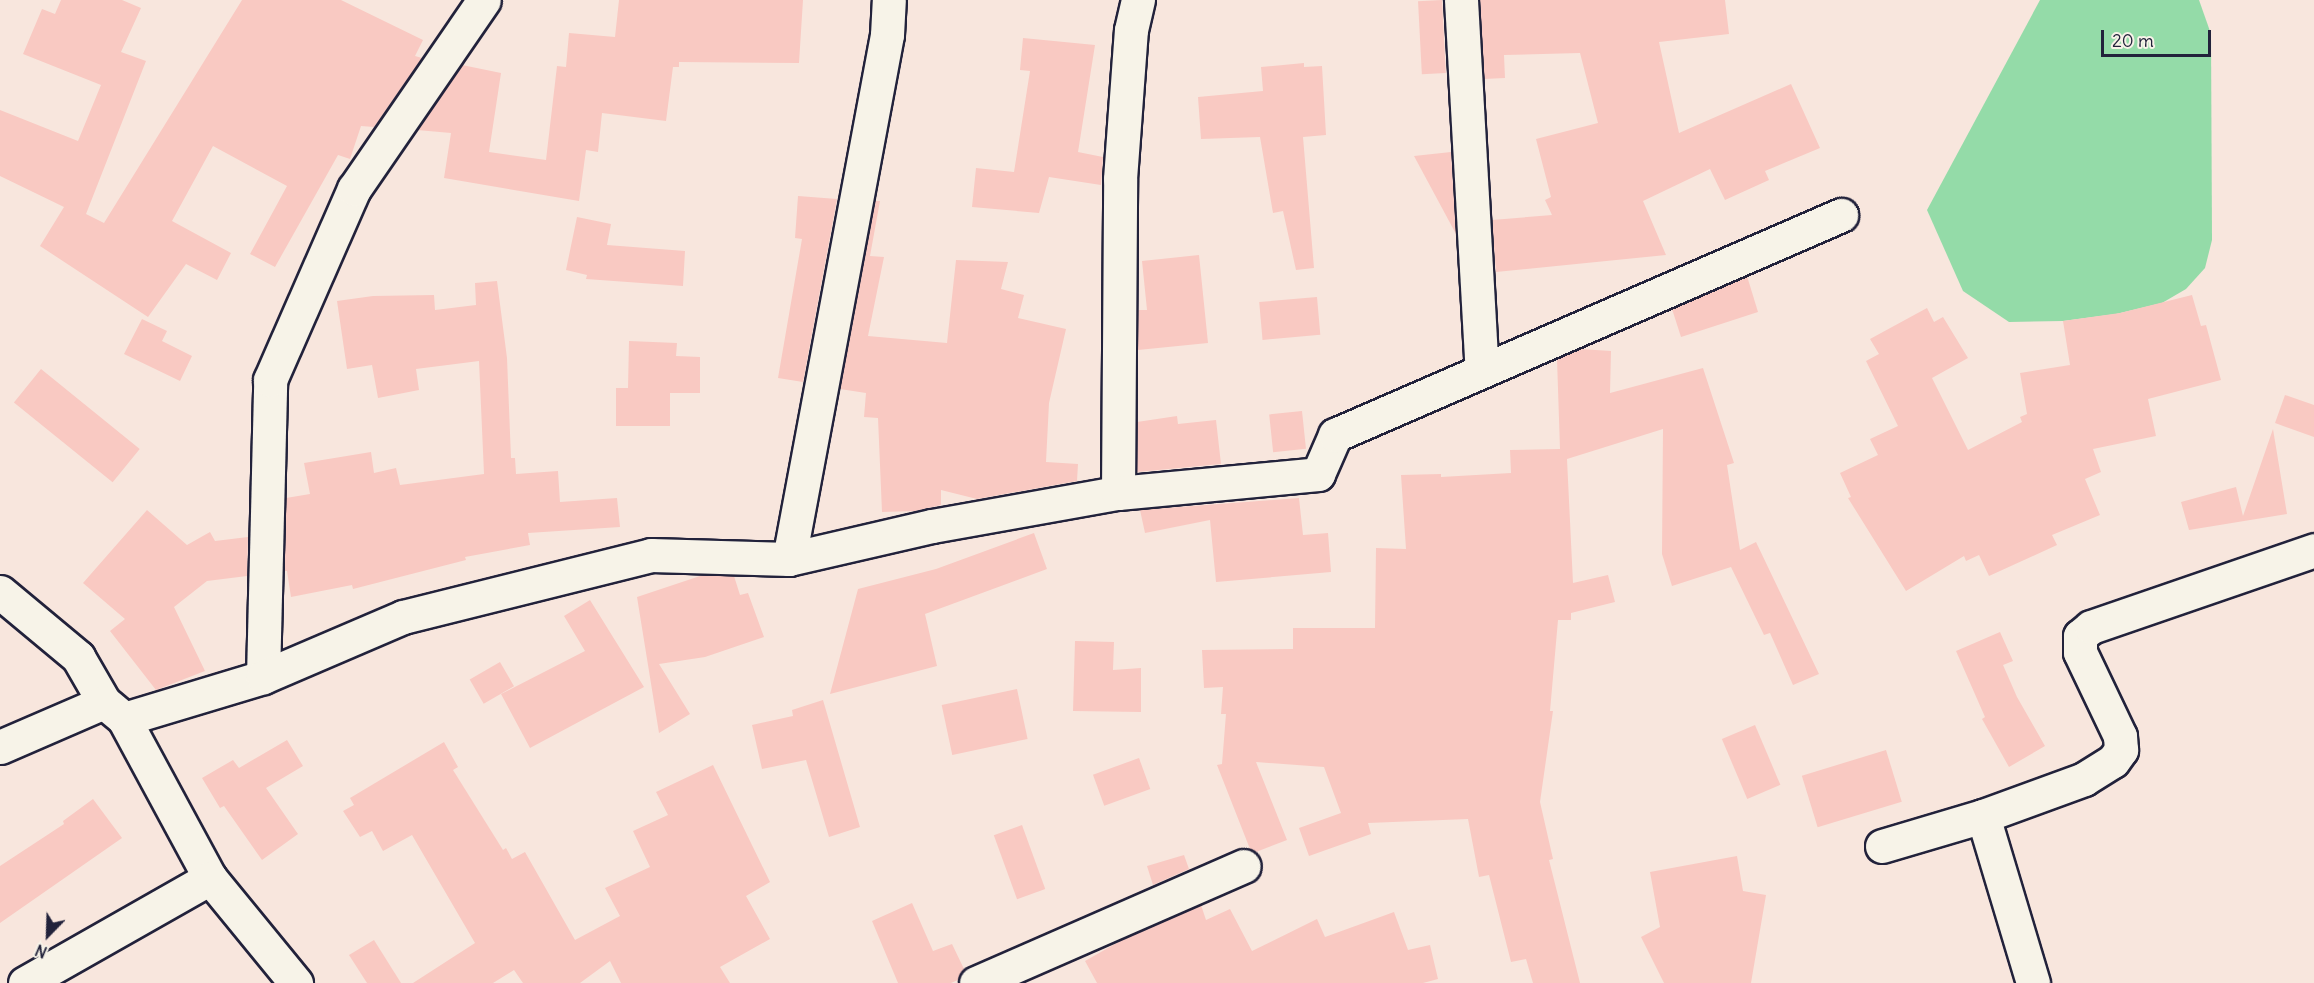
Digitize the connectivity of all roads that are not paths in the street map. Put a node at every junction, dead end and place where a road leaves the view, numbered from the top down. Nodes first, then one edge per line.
1 (484, 0) edge
2 (890, 0) edge
3 (1138, 0) edge
4 (1461, 0) edge
5 (1841, 215) dead end
6 (1482, 370) junction
7 (1118, 493) junction
8 (2314, 550) edge
9 (789, 559) junction
10 (0, 592) edge
11 (263, 677) junction
12 (114, 710) junction
13 (0, 747) edge
14 (1983, 816) junction
15 (1882, 846) dead end
16 (1244, 866) dead end
17 (210, 878) junction
18 (25, 983) edge
19 (296, 983) edge
20 (976, 983) edge
21 (2033, 983) edge

1 - 11 street
2 - 9 street
3 - 7 street
4 - 6 street
5 - 6 street
6 - 7 street
7 - 9 street
8 - 14 street
9 - 11 street
10 - 12 street
11 - 12 street
12 - 13 street
12 - 17 street
14 - 15 street
14 - 21 street
16 - 20 street
17 - 18 street
17 - 19 street

